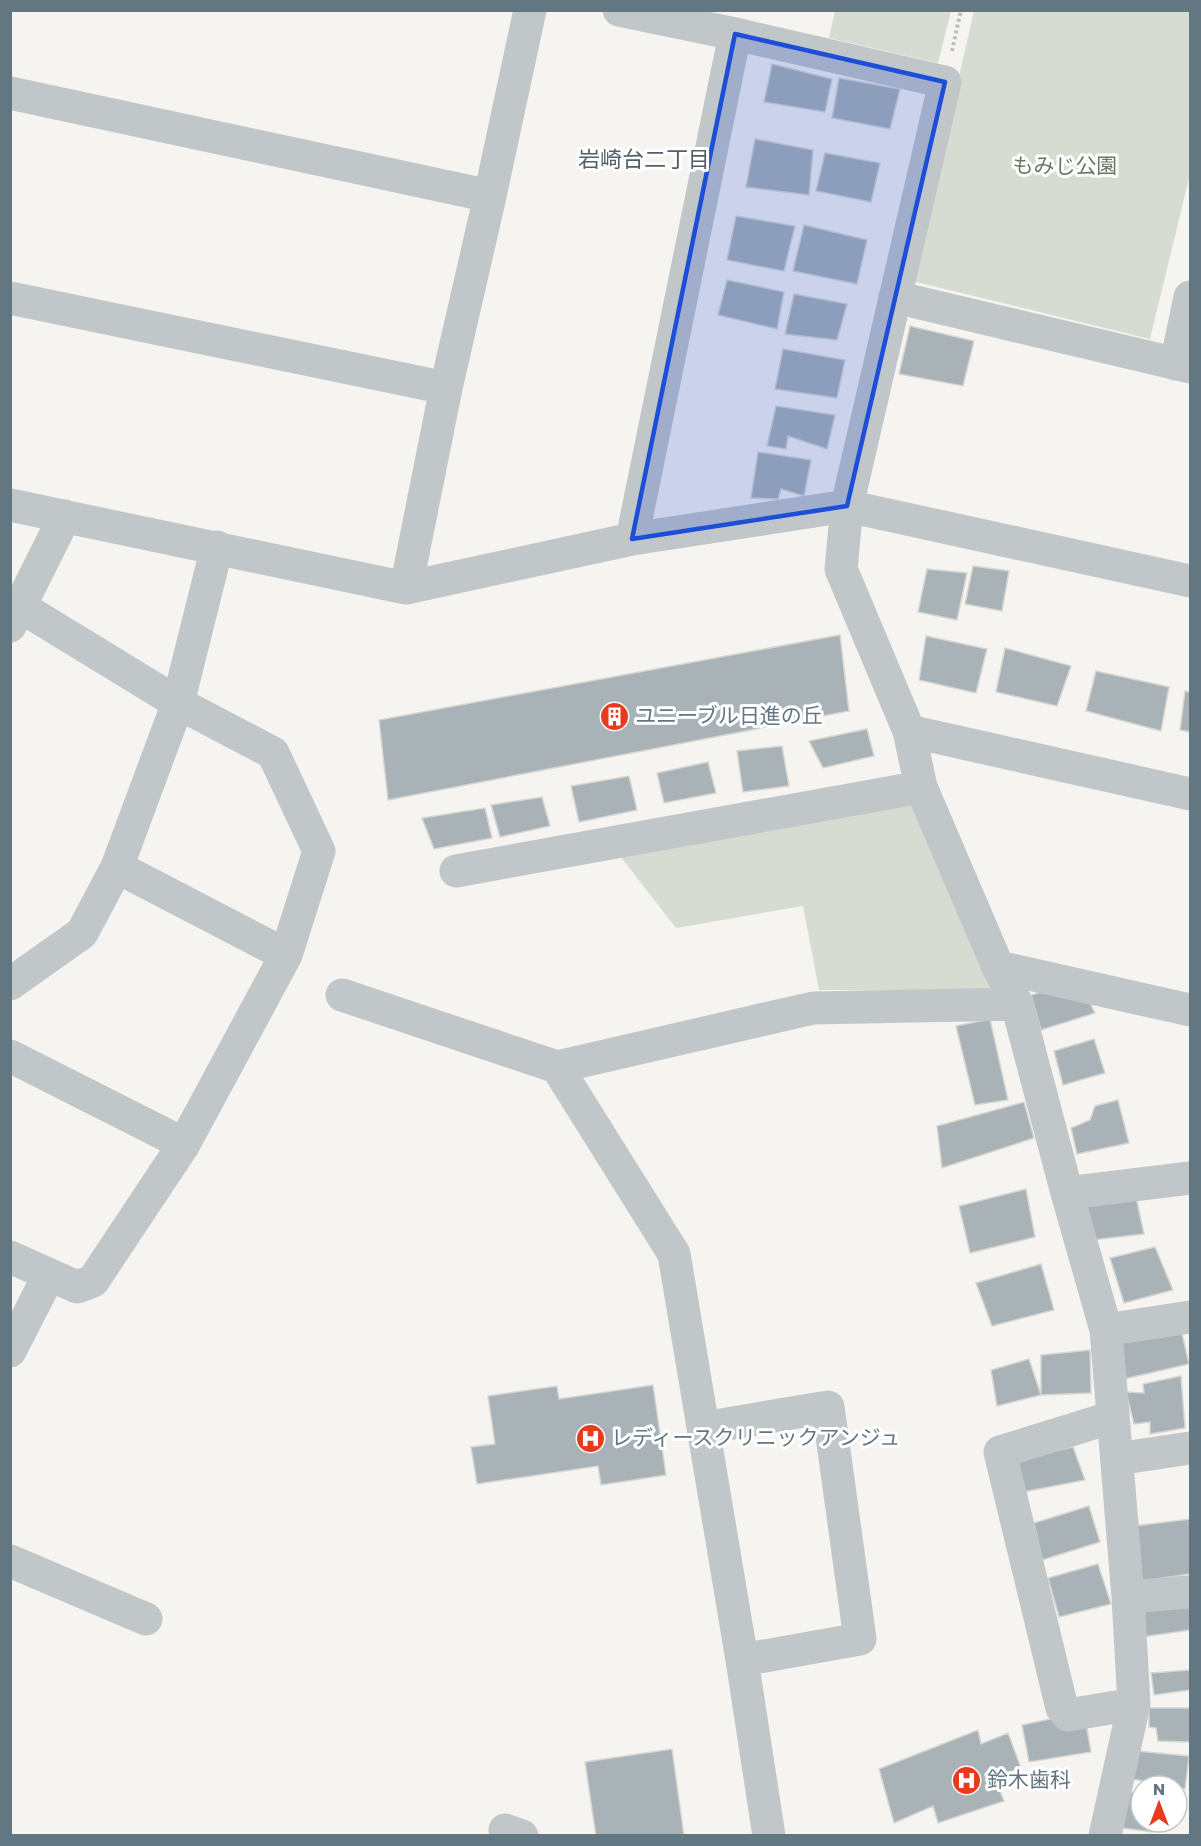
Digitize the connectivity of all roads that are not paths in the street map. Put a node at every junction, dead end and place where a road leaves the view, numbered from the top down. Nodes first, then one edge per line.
1 (530, 10) edge
2 (619, 10) edge
3 (735, 34) junction
4 (10, 93) edge
5 (490, 196) junction
6 (895, 297) junction
7 (1191, 297) edge
8 (10, 298) edge
9 (1183, 366) edge
10 (446, 388) junction
11 (10, 505) edge
12 (847, 506) junction
13 (65, 516) junction
14 (632, 539) junction
15 (217, 547) junction
16 (1191, 581) edge
17 (406, 588) junction
18 (16, 617) edge
19 (178, 703) junction
20 (909, 731) junction
21 (921, 787) junction
22 (1191, 794) edge
23 (117, 867) junction
24 (456, 871) dead end
25 (286, 955) junction
26 (998, 967) junction
27 (10, 984) edge
28 (342, 995) dead end
29 (1017, 1004) junction
30 (1191, 1010) edge
31 (10, 1056) edge
32 (557, 1067) junction
33 (184, 1144) junction
34 (1191, 1178) edge
35 (1067, 1193) junction
36 (10, 1257) edge
37 (49, 1275) junction
38 (1191, 1317) edge
39 (1106, 1330) junction
40 (10, 1351) edge
41 (1113, 1416) junction
42 (703, 1428) junction
43 (1191, 1448) edge
44 (1117, 1459) junction
45 (10, 1561) edge
46 (1191, 1592) edge
47 (1128, 1598) junction
48 (146, 1619) dead end
49 (742, 1660) junction
50 (1134, 1704) junction
51 (769, 1836) edge
52 (1105, 1836) edge

1 - 5 street
2 - 3 street
3 - 6 street
3 - 14 street
4 - 5 street
5 - 10 street
6 - 9 street
6 - 12 street
7 - 9 street
8 - 10 street
10 - 17 street
11 - 13 street
12 - 14 street
12 - 16 street
12 - 20 street
13 - 15 street
13 - 18 street
14 - 17 street
15 - 17 street
15 - 19 street
18 - 19 street
19 - 23 street
19 - 25 street
20 - 21 street
20 - 22 street
21 - 24 street
21 - 26 street
23 - 25 street
23 - 27 street
25 - 33 street
26 - 29 street
26 - 30 street
28 - 32 street
29 - 32 street
29 - 35 street
31 - 33 street
32 - 42 street
33 - 37 street
34 - 35 street
35 - 39 street
36 - 37 street
37 - 40 street
38 - 39 street
39 - 41 street
41 - 44 street
41 - 50 street
42 - 49 street
42 - 49 street
43 - 44 street
44 - 47 street
45 - 48 street
46 - 47 street
47 - 50 street
49 - 51 street
50 - 52 street

